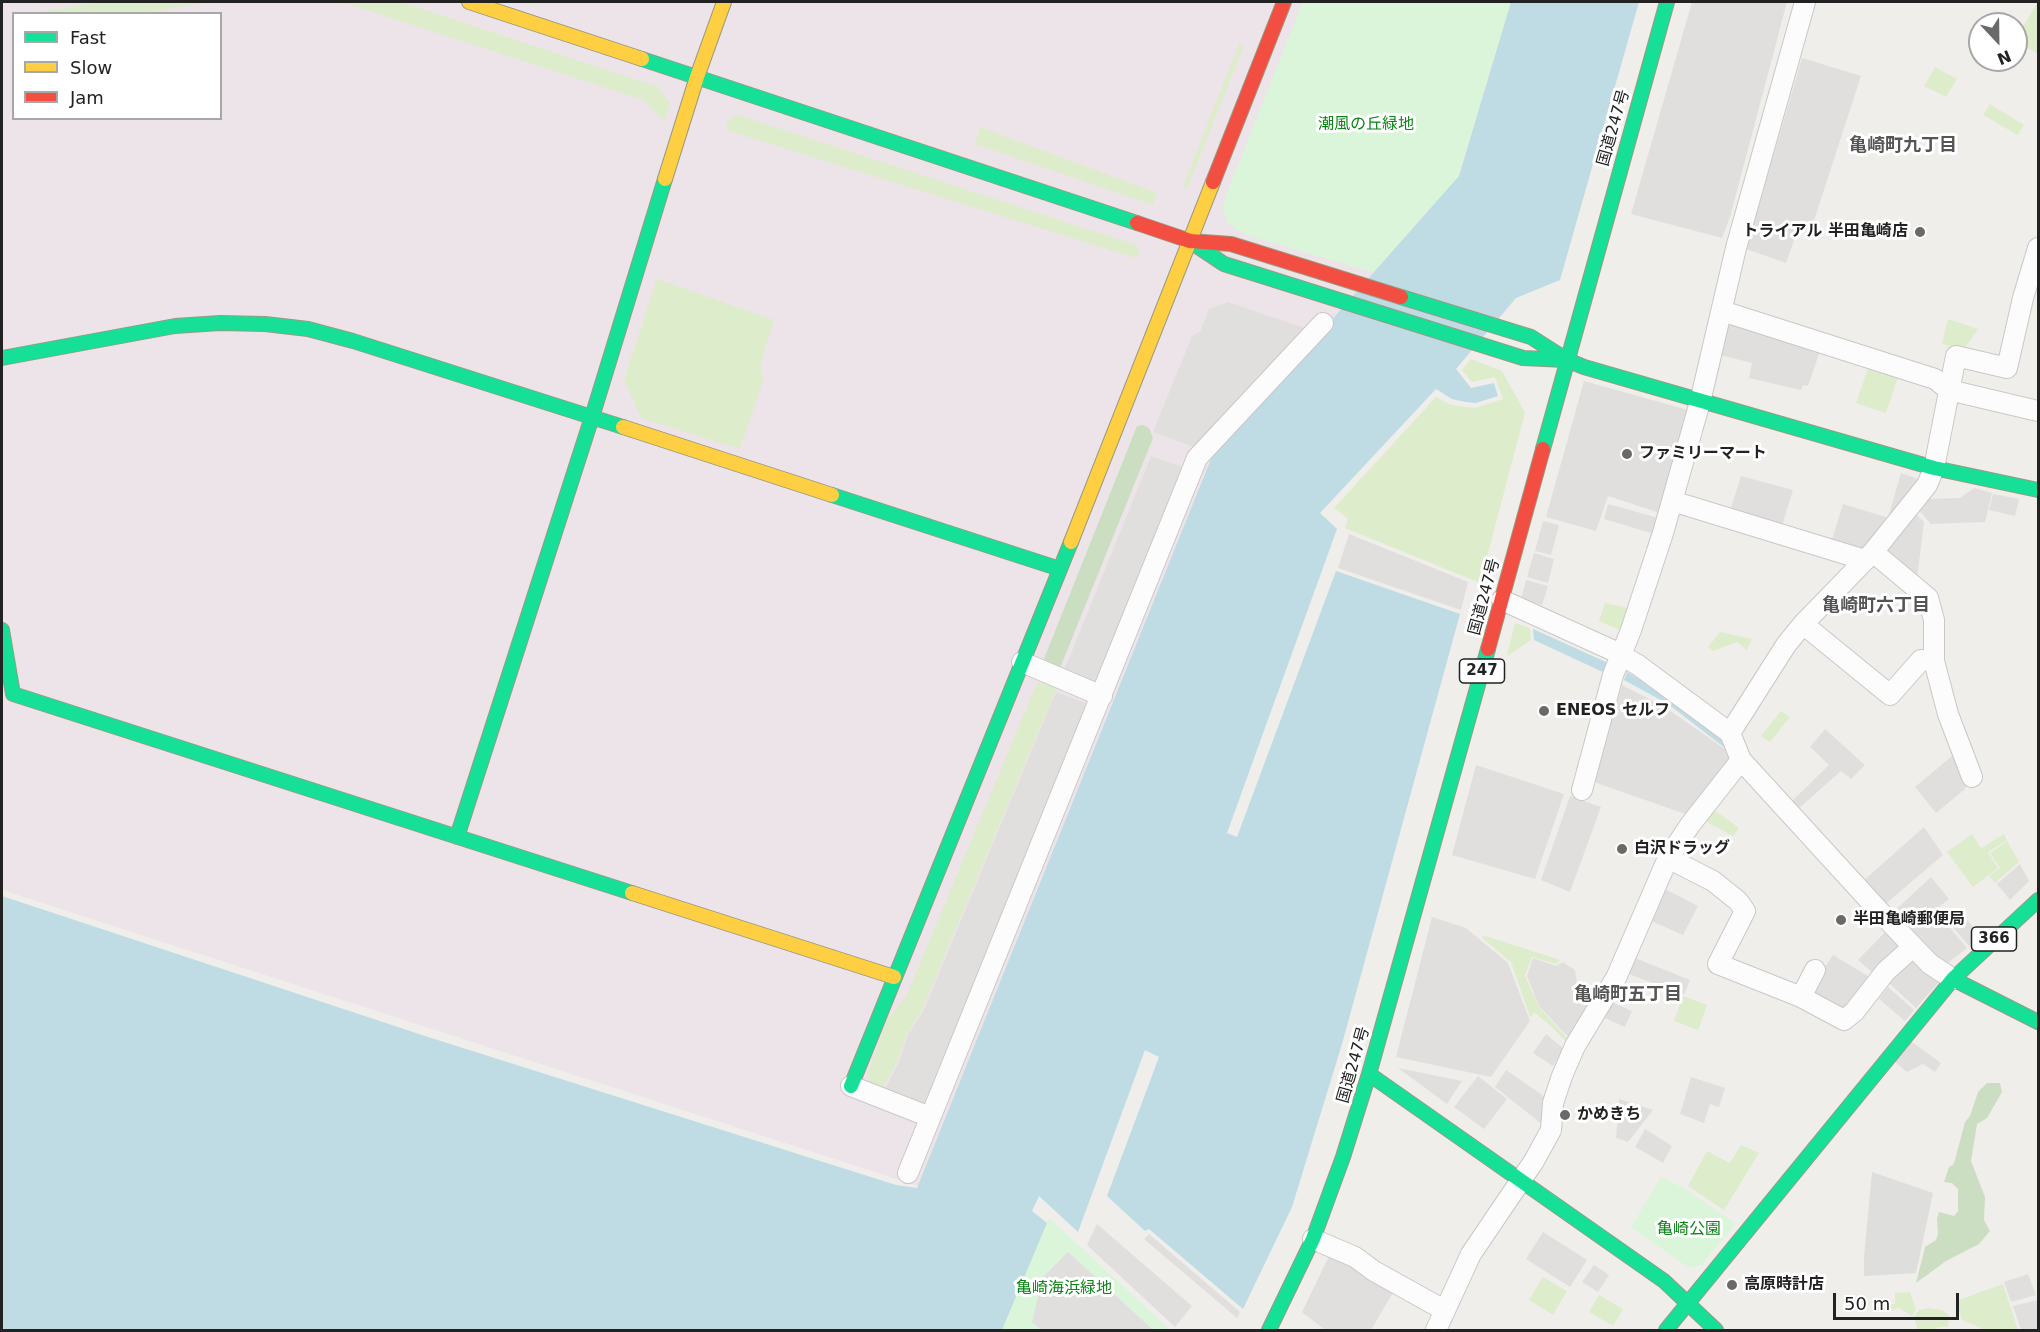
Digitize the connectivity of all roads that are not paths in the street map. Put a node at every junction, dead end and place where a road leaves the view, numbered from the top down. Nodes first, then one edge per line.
1 (469, 2) edge
2 (724, 2) edge
3 (1284, 2) edge
4 (1667, 2) edge
5 (1805, 2) edge
6 (697, 77) junction
7 (1190, 241) junction
8 (2038, 248) edge
9 (2031, 300) edge
10 (1722, 311) junction
11 (1323, 323) dead end
12 (2, 358) edge
13 (1567, 360) junction
14 (1949, 390) junction
15 (1700, 402) junction
16 (2038, 411) edge
17 (592, 417) junction
18 (1934, 468) junction
19 (2038, 490) edge
20 (1672, 501) junction
21 (1869, 556) junction
22 (1060, 569) junction
23 (1502, 600) junction
24 (1803, 624) junction
25 (2, 630) edge
26 (1934, 661) junction
27 (1022, 662) junction
28 (1618, 663) junction
29 (1102, 696) junction
30 (1730, 733) junction
31 (1741, 760) junction
32 (1972, 777) dead end
33 (1582, 790) dead end
34 (457, 837) junction
35 (1668, 858) junction
36 (2035, 911) edge
37 (1913, 946) junction
38 (1815, 970) dead end
39 (894, 977) junction
40 (1953, 979) junction
41 (1801, 997) junction
42 (2038, 1022) edge
43 (1369, 1074) junction
44 (851, 1086) joint
45 (930, 1117) junction
46 (908, 1173) dead end
47 (1520, 1180) junction
48 (1313, 1239) junction
49 (1687, 1304) junction
50 (1444, 1310) junction
51 (1269, 1330) edge
52 (1436, 1330) edge
53 (1666, 1330) edge
54 (1716, 1330) edge

1 - 6 main road
2 - 6 main road
3 - 7 main road
4 - 13 main road, 国道247号 / 247
5 - 10 street
6 - 7 main road
6 - 17 main road
7 - 13 main road
7 - 13 main road
7 - 22 main road
8 - 9 street
9 - 14 street
10 - 14 street
10 - 15 street
11 - 29 street
12 - 17 main road
13 - 15 main road
13 - 23 main road, 国道247号 / 247
14 - 16 street
14 - 18 street
15 - 18 main road
15 - 20 street
17 - 22 main road
17 - 34 main road
18 - 19 main road
18 - 21 street
20 - 21 street
20 - 28 street
21 - 24 street
21 - 26 street
22 - 27 main road
23 - 28 street
23 - 43 main road, 国道247号 / 247
24 - 26 street
24 - 30 street
25 - 34 main road
26 - 32 street
27 - 29 street
27 - 39 main road
28 - 30 street
28 - 33 street
29 - 45 street
30 - 31 street
31 - 35 street
31 - 37 street
34 - 39 main road
35 - 41 street
35 - 47 street
36 - 40 main road, 366
37 - 40 street
37 - 41 street
38 - 41 street
39 - 44 main road
40 - 42 main road
40 - 49 main road
43 - 47 main road
43 - 48 main road, 国道247号 / 247
44 - 45 street
45 - 46 street
47 - 49 main road
47 - 50 street
48 - 50 street
48 - 51 main road, 国道247号 / 247
49 - 53 main road
49 - 54 main road
50 - 52 street

